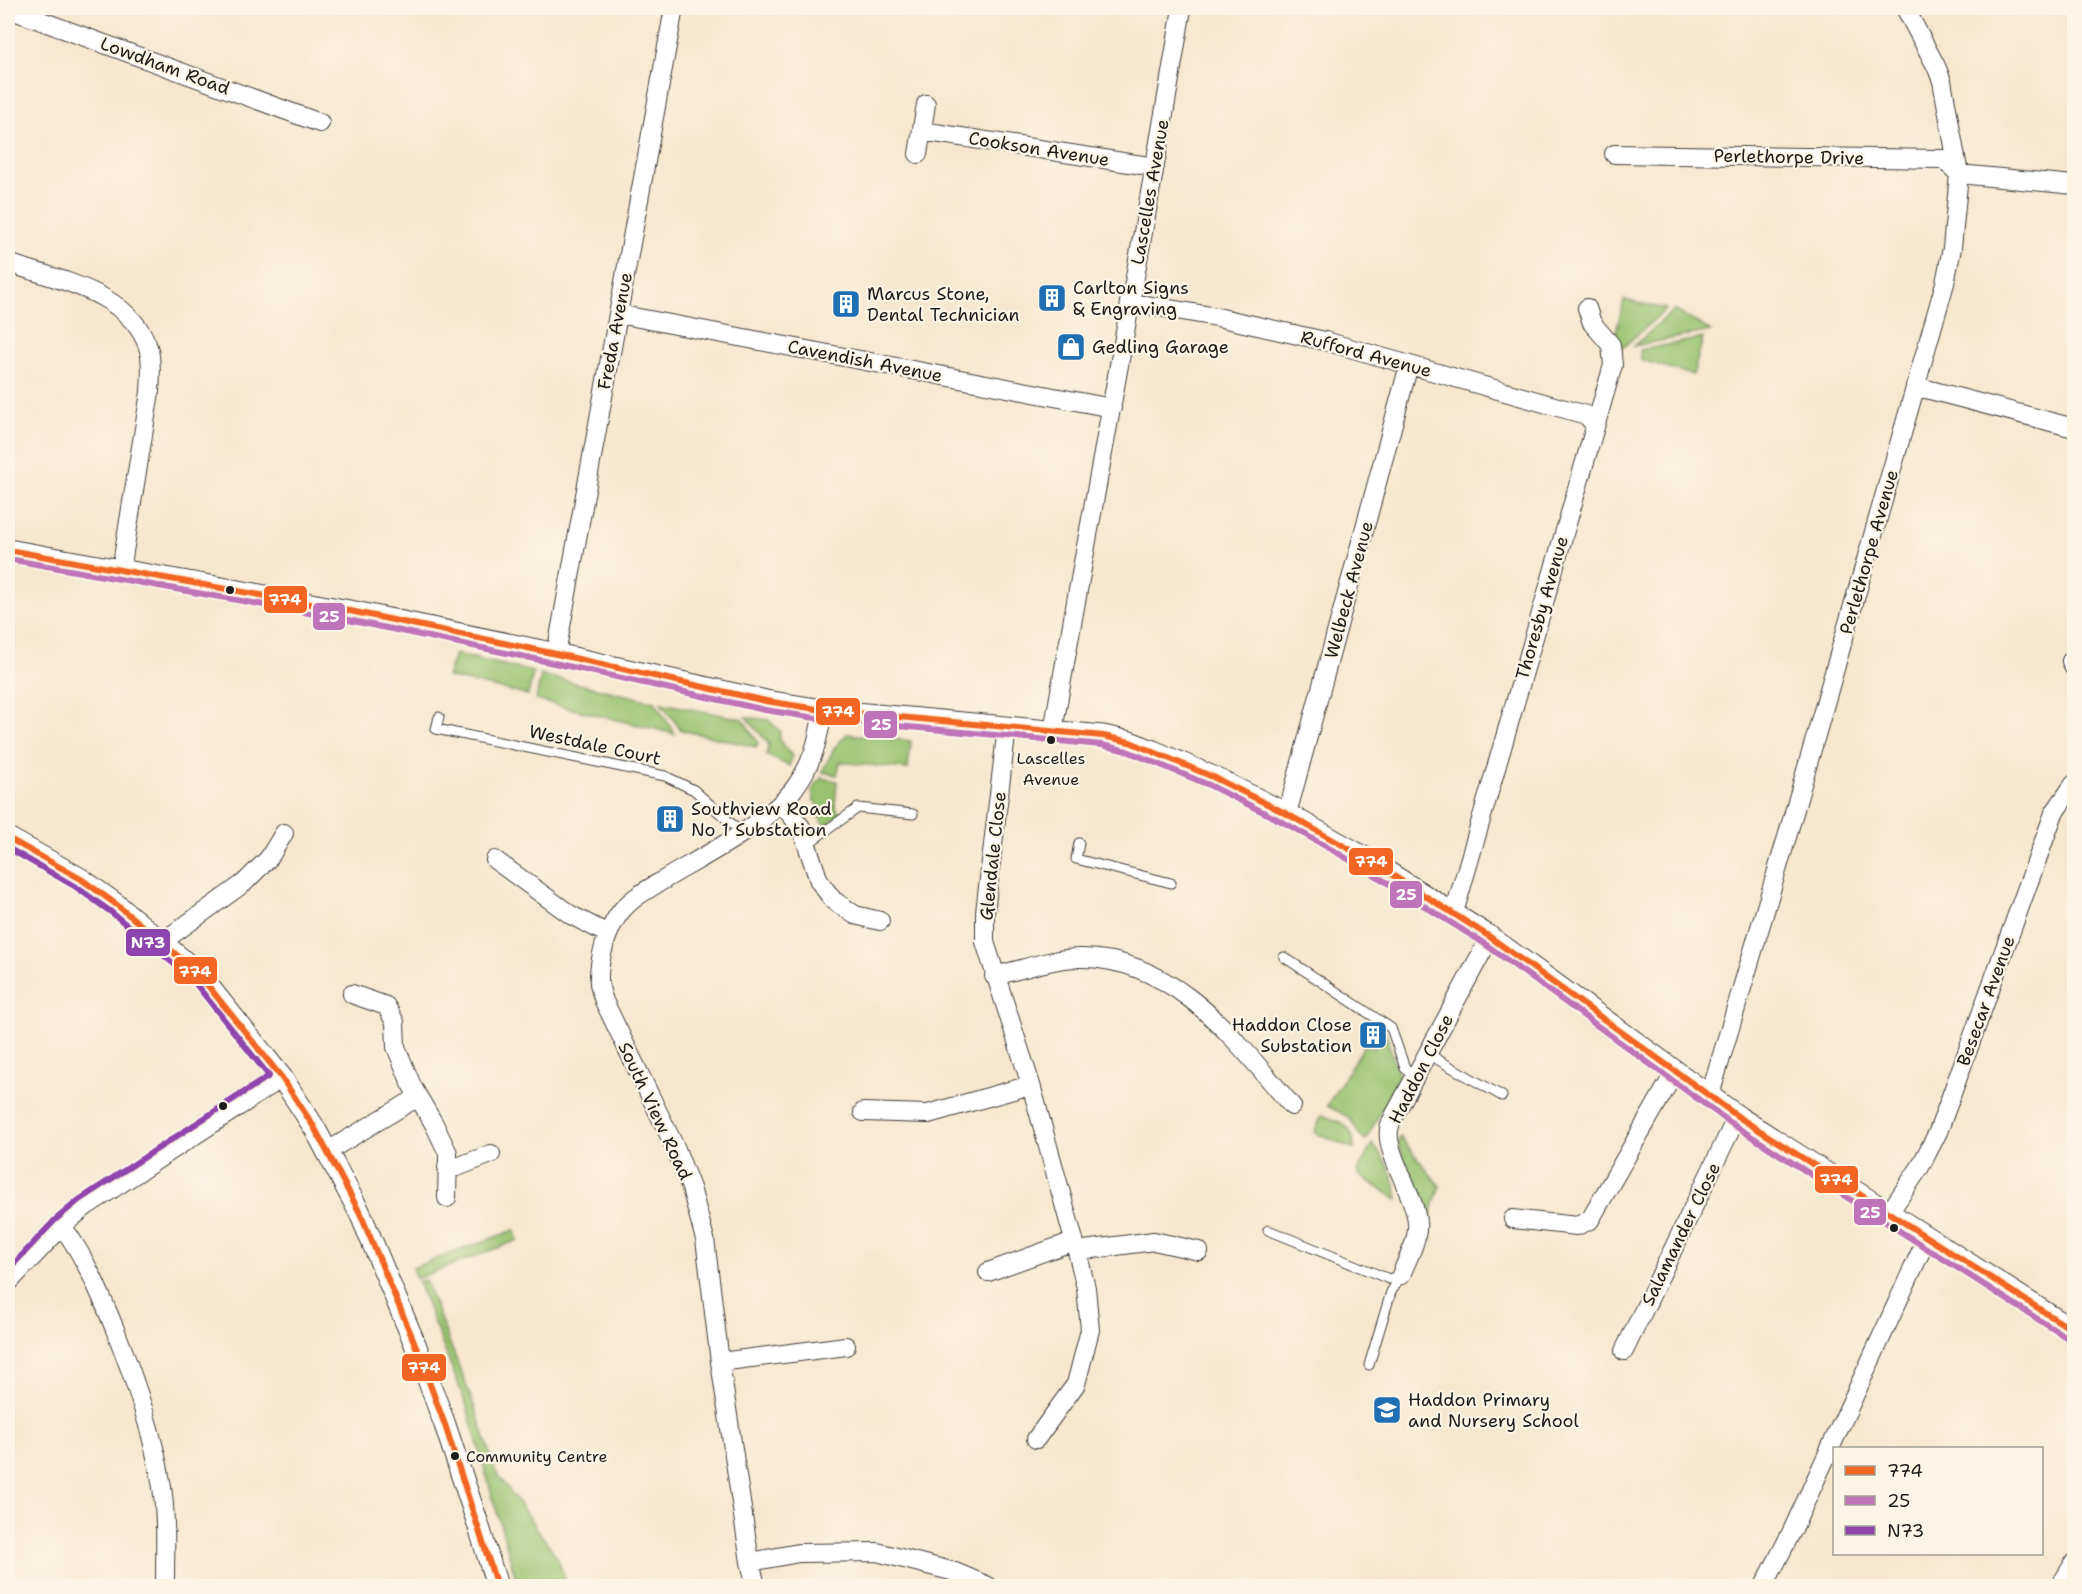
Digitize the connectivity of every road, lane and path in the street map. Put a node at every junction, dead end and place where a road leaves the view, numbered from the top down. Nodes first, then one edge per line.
1 (11, 8) edge
2 (674, 8) edge
3 (1182, 8) edge
4 (1905, 8) edge
5 (926, 104) dead end
6 (320, 123) dead end
7 (922, 131) junction
8 (918, 154) dead end
9 (1614, 154) dead end
10 (1155, 167) junction
11 (1959, 174) junction
12 (2074, 184) edge
13 (8, 263) edge
14 (1129, 302) junction
15 (1587, 308) dead end
16 (618, 314) junction
17 (1409, 366) junction
18 (1915, 386) junction
19 (1112, 408) junction
20 (1595, 425) junction
21 (2074, 428) edge
22 (8, 550) edge
23 (121, 570) junction
24 (556, 654) junction
25 (823, 710) junction
26 (439, 717) dead end
27 (1007, 727) junction
28 (1053, 731) junction
29 (2074, 784) edge
30 (781, 803) junction
31 (913, 814) dead end
32 (1287, 814) junction
33 (284, 833) dead end
34 (742, 833) junction
35 (8, 838) edge
36 (1079, 843) dead end
37 (807, 844) junction
38 (495, 860) dead end
39 (1171, 883) dead end
40 (1454, 914) junction
41 (880, 921) dead end
42 (608, 934) junction
43 (1490, 937) junction
44 (162, 942) junction
45 (1284, 957) dead end
46 (994, 976) junction
47 (352, 994) dead end
48 (1428, 1054) junction
49 (1676, 1070) junction
50 (1416, 1076) junction
51 (282, 1078) junction
52 (1030, 1085) junction
53 (1710, 1095) junction
54 (1502, 1096) dead end
55 (418, 1097) junction
56 (1292, 1106) dead end
57 (863, 1112) dead end
58 (1740, 1118) junction
59 (327, 1151) junction
60 (491, 1154) dead end
61 (447, 1167) junction
62 (447, 1198) dead end
63 (1889, 1213) junction
64 (1514, 1219) dead end
65 (62, 1226) junction
66 (1268, 1230) dead end
67 (1927, 1238) junction
68 (1075, 1246) junction
69 (1199, 1251) dead end
70 (988, 1272) dead end
71 (1401, 1275) junction
72 (8, 1283) edge
73 (2074, 1331) edge
74 (846, 1346) dead end
75 (1624, 1351) dead end
76 (720, 1362) junction
77 (1369, 1365) dead end
78 (1036, 1439) dead end
79 (750, 1562) junction
80 (2074, 1563) edge
81 (165, 1587) edge
82 (496, 1587) edge
83 (756, 1587) edge
84 (988, 1587) edge
85 (1764, 1587) edge
86 (2060, 1587) edge

1 - 6 street, Lowdham Road
2 - 16 street, Freda Avenue
3 - 10 street, Lascelles Avenue
4 - 11 street, Perlethorpe Avenue
5 - 7 street
7 - 8 street
7 - 10 street, Cookson Avenue
9 - 11 street, Perlethorpe Drive
10 - 14 street, Lascelles Avenue
11 - 12 street
11 - 18 street, Perlethorpe Avenue
13 - 23 street
14 - 17 street, Rufford Avenue
14 - 19 street, Lascelles Avenue
15 - 20 street, Thoresby Avenue
16 - 19 street, Cavendish Avenue
16 - 24 street, Freda Avenue
17 - 20 street, Rufford Avenue
17 - 32 street, Welbeck Avenue
18 - 21 street
18 - 53 street, Perlethorpe Avenue
19 - 28 street, Lascelles Avenue
20 - 40 street, Thoresby Avenue
22 - 23 street
23 - 24 street
24 - 25 street
25 - 27 street
25 - 30 street, South View Road
26 - 34 lane, Westdale Court
27 - 28 street
27 - 46 street, Glendale Close
28 - 32 street
29 - 63 street, Besecar Avenue
30 - 34 street, South View Road
30 - 37 street
31 - 37 lane
32 - 40 street
33 - 44 street
34 - 42 street, South View Road
35 - 44 street
36 - 39 lane
37 - 41 street
38 - 42 street
40 - 43 street
42 - 76 street, South View Road
43 - 48 street, Haddon Close
43 - 49 street
44 - 51 street
45 - 50 lane
46 - 52 street, Glendale Close
46 - 56 street
47 - 55 street
48 - 50 street, Haddon Close
48 - 54 lane
49 - 53 street
49 - 64 street
50 - 71 street, Haddon Close
51 - 59 street
51 - 65 street
52 - 57 street
52 - 68 street, Glendale Close
53 - 58 street
55 - 59 street
55 - 61 street
58 - 63 street
58 - 75 street, Salamander Close
59 - 82 street
60 - 61 street
61 - 62 street
63 - 67 street
65 - 72 street
65 - 81 street
66 - 71 lane
67 - 73 street
67 - 85 street
68 - 69 street
68 - 70 street
68 - 78 street, Glendale Close
71 - 77 lane
74 - 76 street
76 - 79 street, South View Road
79 - 83 street, South View Road
79 - 84 street
80 - 86 street

